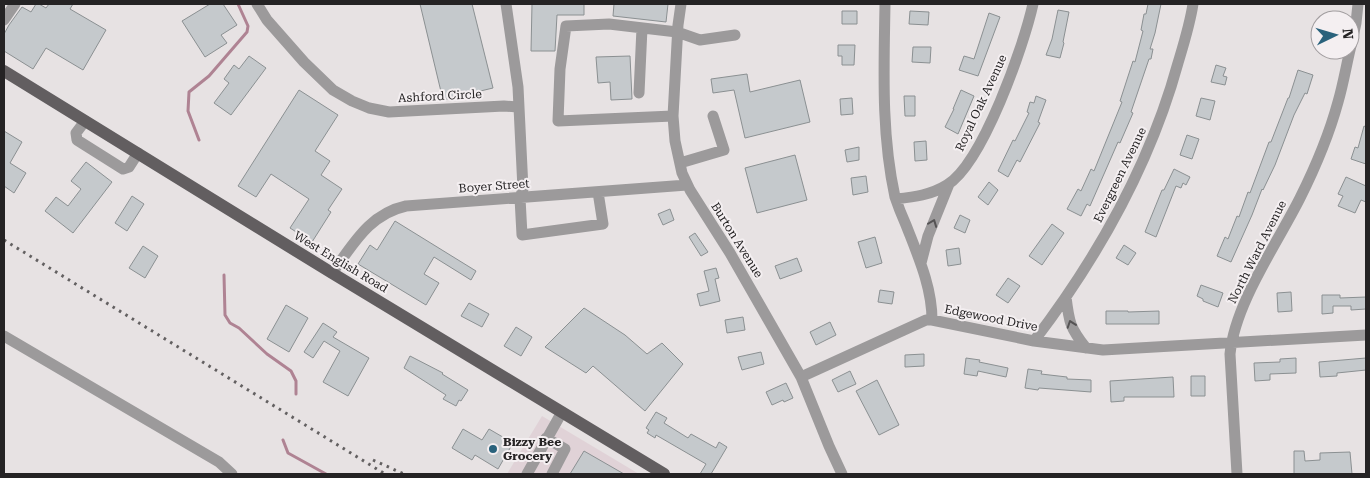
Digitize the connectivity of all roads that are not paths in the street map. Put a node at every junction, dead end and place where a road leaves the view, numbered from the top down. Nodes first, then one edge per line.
1 (15, 4) edge
2 (257, 4) edge
3 (506, 4) edge
4 (681, 4) edge
5 (885, 4) edge
6 (1034, 4) edge
7 (1193, 4) edge
8 (4, 20) edge
9 (642, 28) junction
10 (678, 32) junction
11 (736, 35) dead end
12 (1348, 60) edge
13 (4, 71) edge
14 (640, 93) dead end
15 (518, 107) junction
16 (673, 116) junction
17 (713, 116) dead end
18 (85, 121) junction
19 (138, 154) junction
20 (680, 164) junction
21 (949, 184) junction
22 (687, 185) junction
23 (598, 192) junction
24 (520, 198) junction
25 (896, 199) junction
26 (921, 263) junction
27 (332, 273) junction
28 (1066, 297) junction
29 (932, 320) junction
30 (1366, 335) edge
31 (4, 336) edge
32 (1034, 341) junction
33 (1231, 342) junction
34 (1086, 348) junction
35 (801, 377) junction
36 (562, 412) junction
37 (546, 438) junction
38 (232, 474) edge
39 (528, 474) edge
40 (552, 474) edge
41 (664, 474) edge
42 (842, 474) edge
43 (1237, 474) edge

1 - 8 street
2 - 15 street, Ashford Circle
3 - 15 street
4 - 10 street, Burton Avenue
5 - 25 street, Edgewood Drive
6 - 21 street, Royal Oak Avenue
7 - 28 street, Evergreen Avenue
9 - 10 street
9 - 14 street
9 - 16 street
10 - 11 street
10 - 16 street, Burton Avenue
12 - 33 street, North Ward Avenue
13 - 18 main road, West English Road
15 - 24 street
16 - 20 street, Burton Avenue
17 - 20 street
18 - 19 main road, West English Road
18 - 19 street
19 - 27 main road, West English Road
20 - 22 street, Burton Avenue
21 - 25 street, Royal Oak Avenue
26 -> 21 street
22 - 23 street, Boyer Street
22 - 35 street, Burton Avenue
23 - 24 street, Boyer Street
23 - 24 street
24 - 27 street, Boyer Street
25 - 26 street, Edgewood Drive
26 - 29 street, Edgewood Drive
27 - 36 main road, West English Road
28 - 32 street, Evergreen Avenue
34 -> 28 street
29 - 32 street, Edgewood Drive
29 - 35 street
30 - 33 street, Edgewood Drive
31 - 38 street
32 - 34 street, Edgewood Drive
33 - 34 street, Edgewood Drive
33 - 43 street, North Ward Avenue
35 - 42 street, Burton Avenue
36 - 37 street
36 - 41 main road, West English Road
37 - 39 street
37 - 40 street

